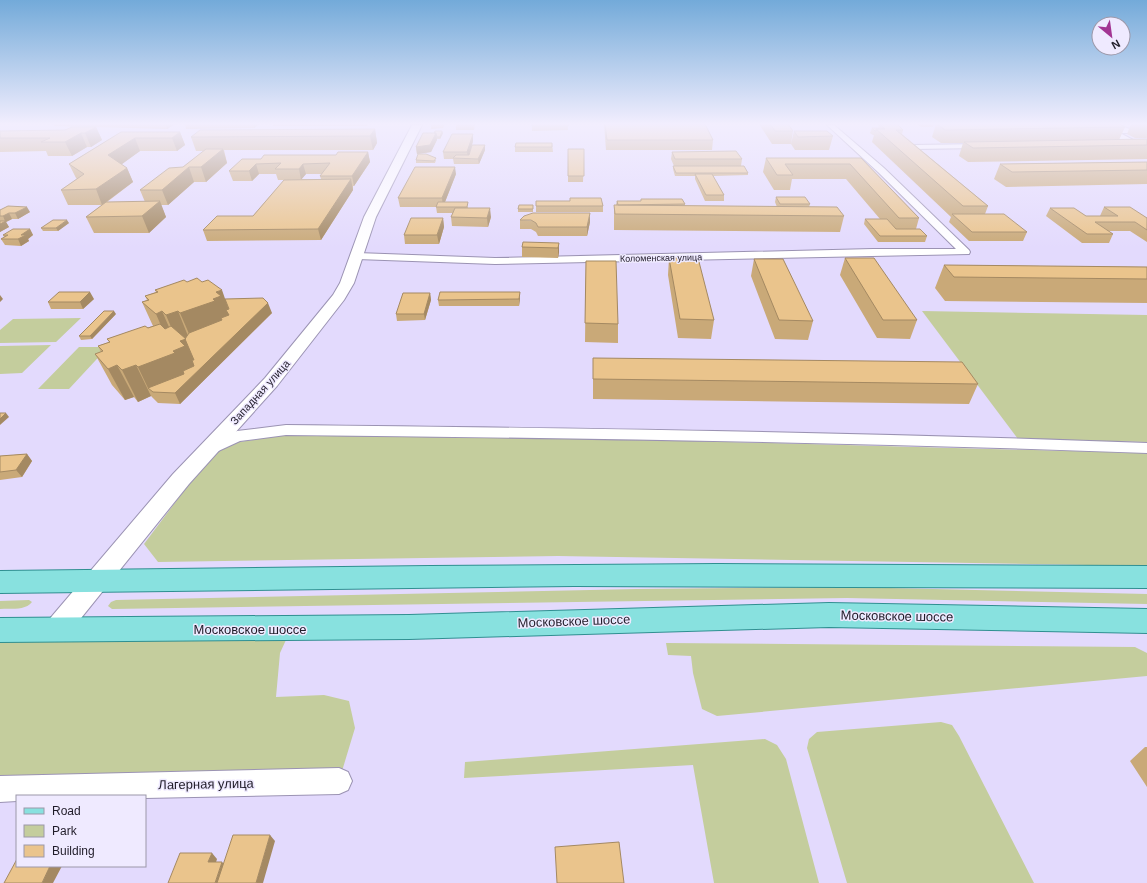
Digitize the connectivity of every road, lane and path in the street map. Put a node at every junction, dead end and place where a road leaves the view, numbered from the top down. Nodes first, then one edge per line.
1 (396, 166) edge
2 (877, 166) edge
3 (356, 256) junction
4 (1147, 448) edge
5 (208, 449) junction
6 (1147, 577) edge
7 (98, 580) junction
8 (0, 582) edge
9 (1147, 621) edge
10 (0, 630) edge
11 (56, 630) junction
12 (339, 781) dead end
13 (0, 789) edge

1 - 3 street, Западная улица
2 - 3 street, Коломенская улица
3 - 5 street, Западная улица
4 - 5 street
5 - 7 street, Западная улица
6 - 7 main road
7 - 8 main road
7 - 11 street, Западная улица
9 - 11 main road, Московское шоссе
10 - 11 main road, Московское шоссе
12 - 13 street, Лагерная улица

